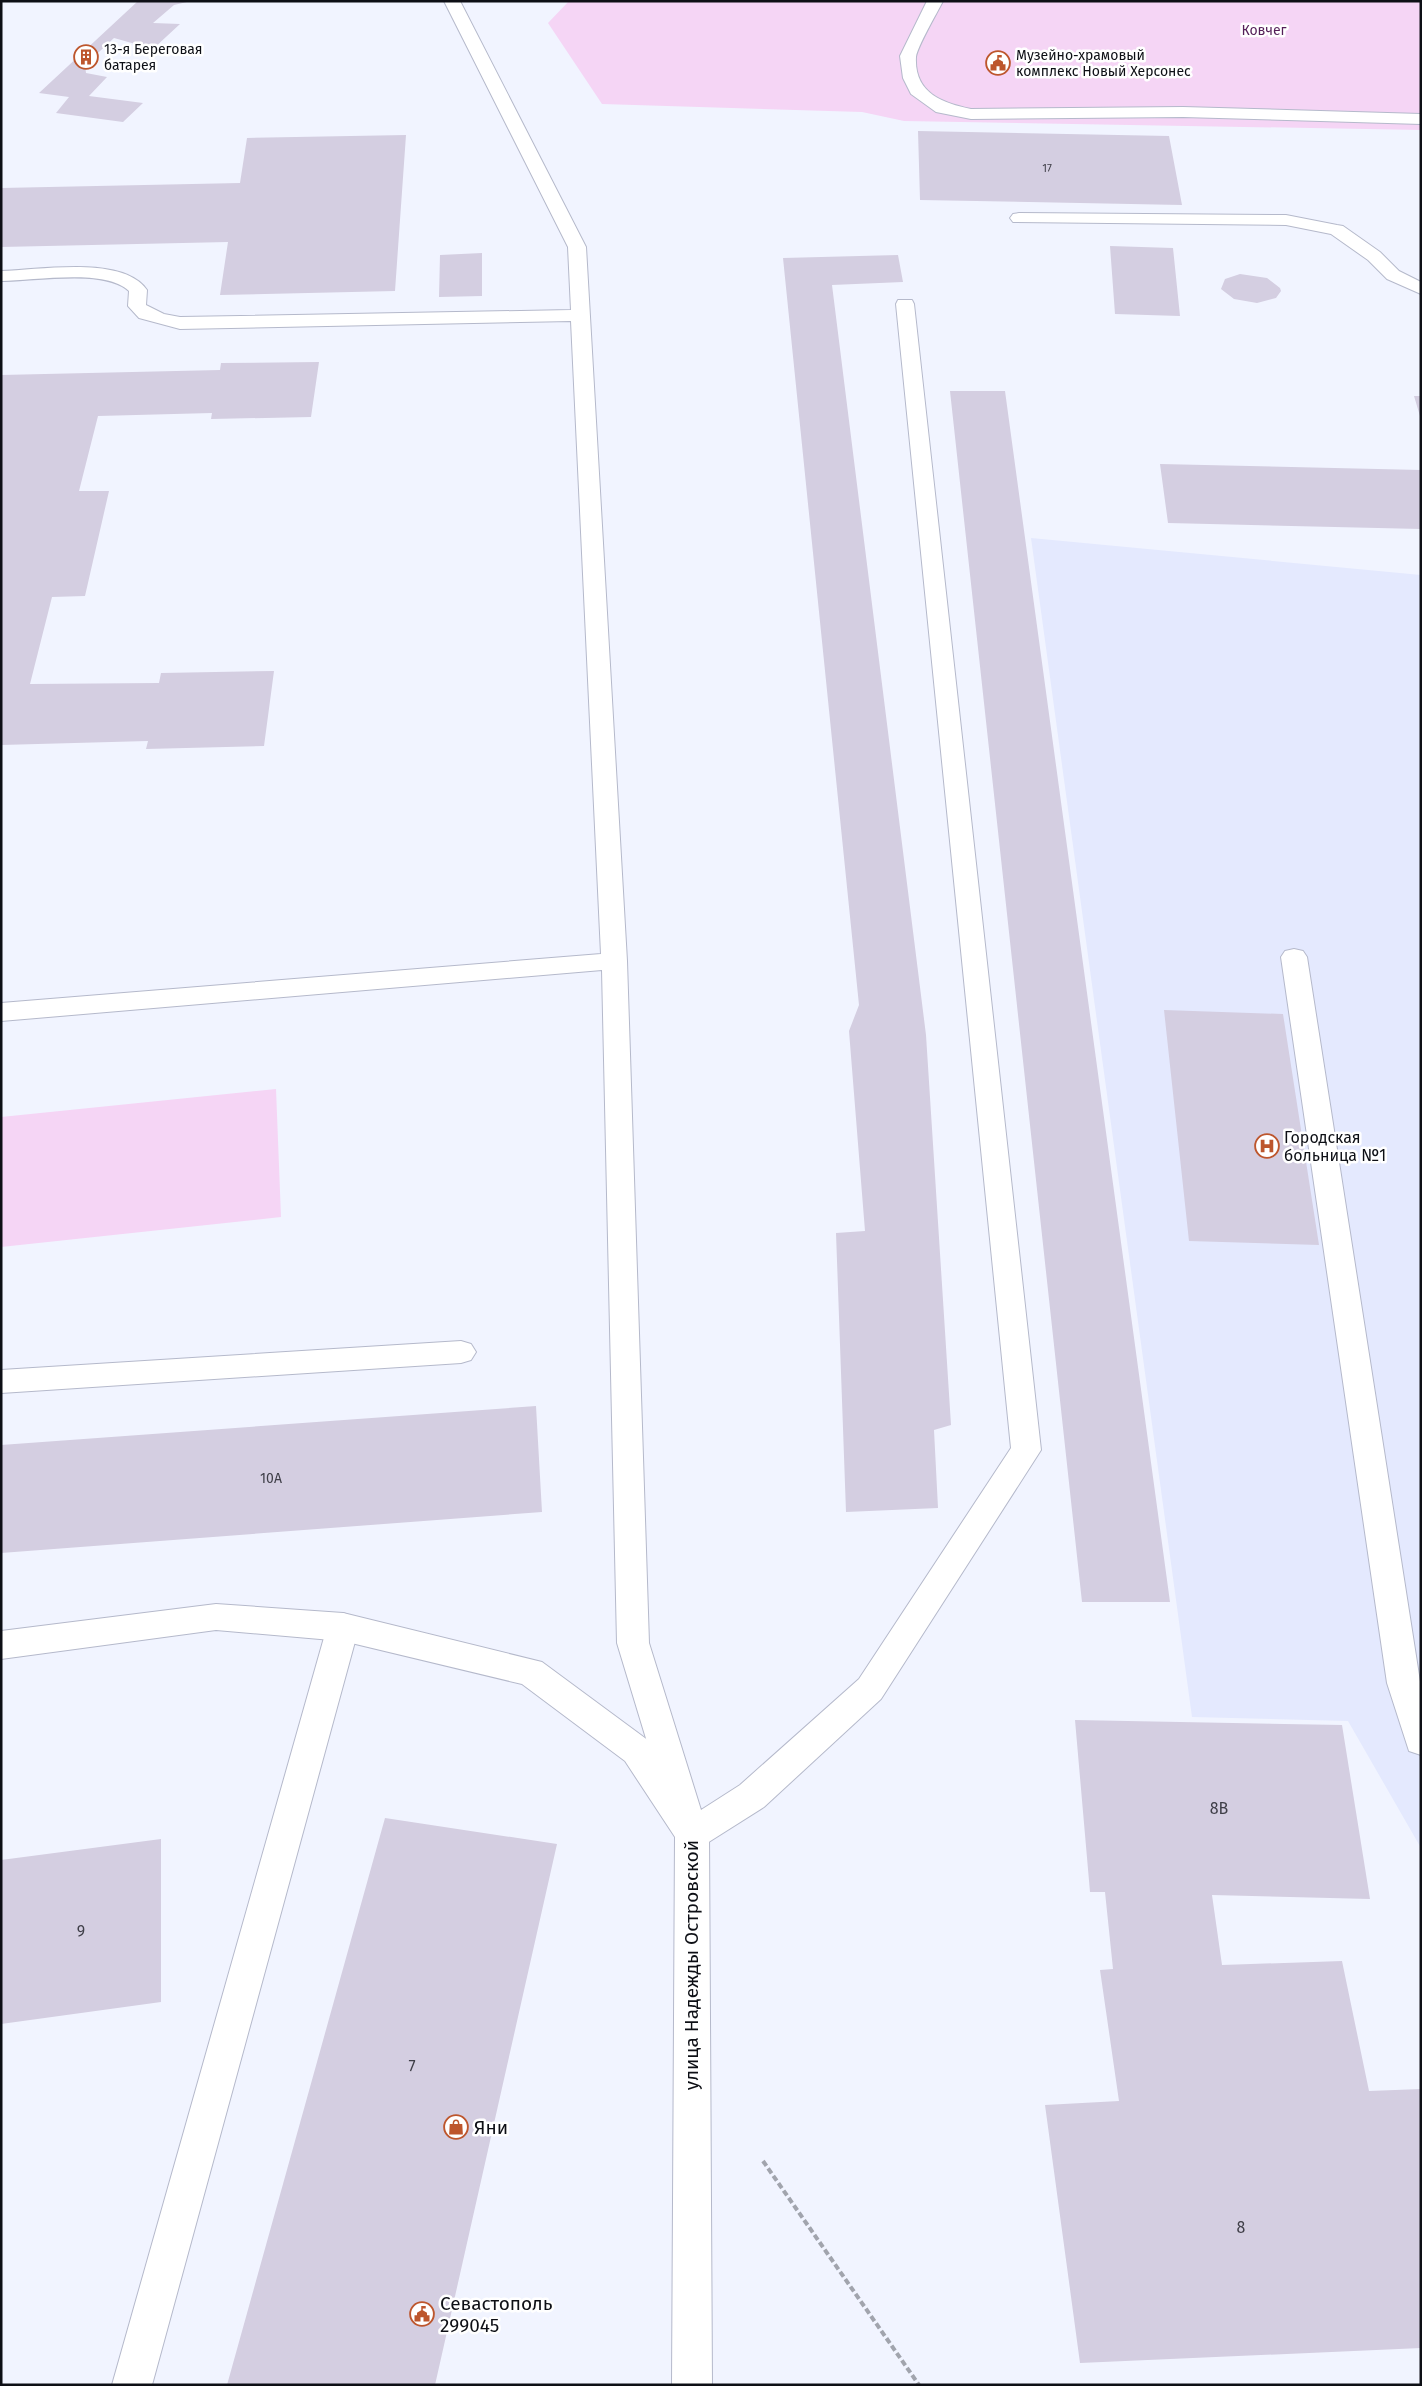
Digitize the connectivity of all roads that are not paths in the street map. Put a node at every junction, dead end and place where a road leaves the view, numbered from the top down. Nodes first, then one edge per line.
1 (452, 1) edge
2 (935, 1) edge
3 (1421, 119) edge
4 (1019, 218) dead end
5 (1, 276) edge
6 (1421, 289) edge
7 (905, 304) dead end
8 (580, 315) junction
9 (1294, 957) dead end
10 (614, 961) junction
11 (1, 1012) edge
12 (461, 1352) dead end
13 (1, 1382) edge
14 (343, 1627) junction
15 (1, 1644) edge
16 (1421, 1741) edge
17 (692, 1834) junction
18 (132, 2385) edge
19 (692, 2385) edge

1 - 8 street
2 - 3 street
4 - 6 street
5 - 8 street
7 - 17 street
8 - 10 street
9 - 16 street
10 - 11 street
10 - 17 street
12 - 13 street
14 - 15 street, улица Надежды Островской
14 - 17 street, улица Надежды Островской
14 - 18 street
17 - 19 street, улица Надежды Островской

